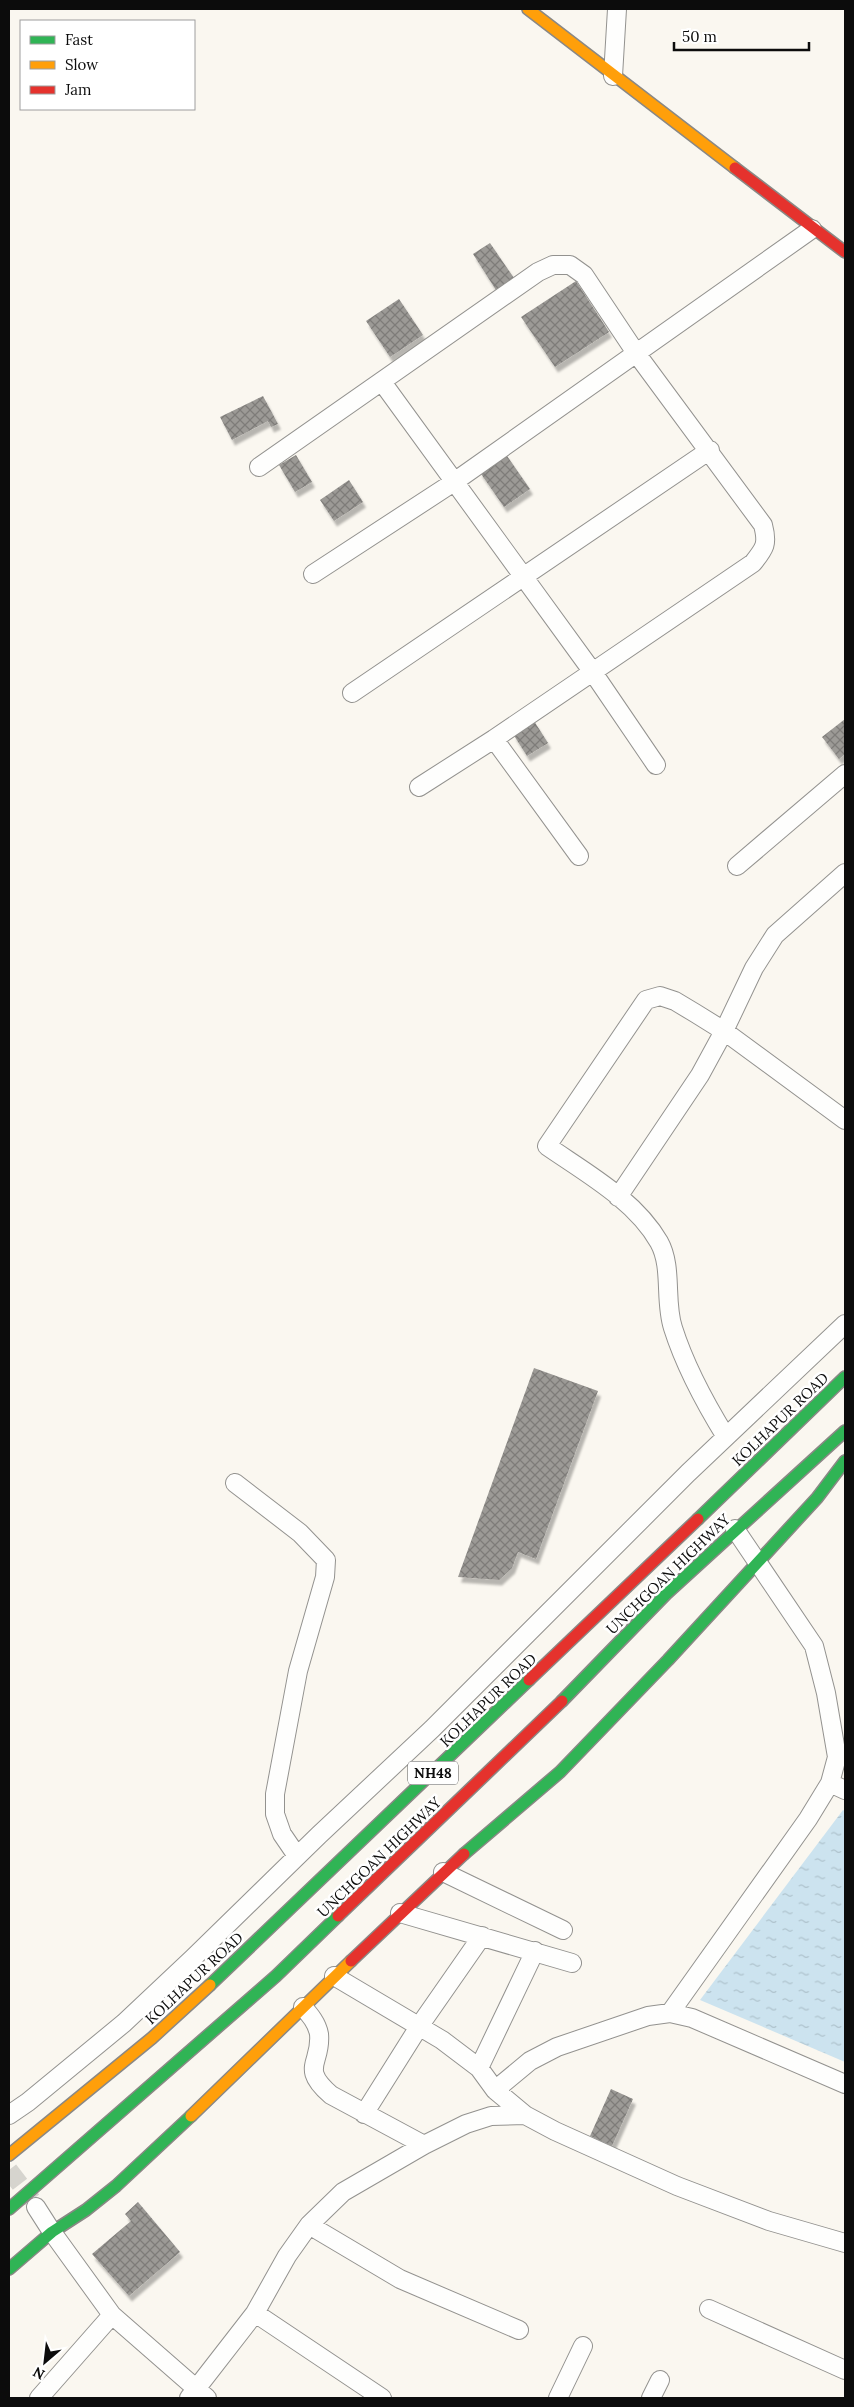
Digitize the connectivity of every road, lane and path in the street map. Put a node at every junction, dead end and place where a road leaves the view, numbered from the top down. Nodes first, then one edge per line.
1 (528, 9) edge
2 (617, 9) edge
3 (613, 76) junction
4 (812, 229) junction
5 (845, 252) edge
6 (636, 353) junction
7 (382, 382) junction
8 (710, 450) junction
9 (259, 467) dead end
10 (454, 482) junction
11 (313, 574) dead end
12 (525, 578) junction
13 (592, 671) junction
14 (352, 693) dead end
15 (494, 739) junction
16 (656, 765) dead end
17 (845, 774) edge
18 (419, 787) dead end
19 (579, 856) dead end
20 (737, 866) dead end
21 (845, 873) edge
22 (724, 1031) junction
23 (845, 1120) edge
24 (618, 1197) junction
25 (845, 1324) edge
26 (845, 1377) edge
27 (845, 1431) edge
28 (726, 1437) junction
29 (845, 1461) edge
30 (235, 1483) dead end
31 (736, 1530) junction
32 (758, 1561) junction
33 (837, 1787) edge
34 (297, 1856) junction
35 (443, 1872) junction
36 (400, 1913) junction
37 (563, 1930) dead end
38 (482, 1936) junction
39 (535, 1952) junction
40 (572, 1963) dead end
41 (334, 1976) junction
42 (303, 2006) junction
43 (670, 2013) junction
44 (420, 2025) junction
45 (480, 2068) junction
46 (845, 2084) edge
47 (494, 2090) junction
48 (364, 2114) junction
49 (9, 2115) edge
50 (524, 2115) junction
51 (424, 2145) junction
52 (9, 2155) edge
53 (36, 2206) tunnel mouth
54 (9, 2209) edge
55 (309, 2225) junction
56 (52, 2232) junction
57 (845, 2243) edge
58 (9, 2269) edge
59 (709, 2309) dead end
60 (255, 2313) junction
61 (112, 2315) junction
62 (519, 2330) dead end
63 (582, 2346) dead end
64 (845, 2370) edge
65 (660, 2380) dead end
66 (197, 2396) edge
67 (39, 2398) edge
68 (382, 2398) edge
69 (558, 2398) edge
70 (651, 2398) edge

1 - 3 main road
2 - 3 street
3 - 4 main road
4 - 5 main road
4 - 6 street
6 - 7 street
6 - 8 street
6 - 10 street
7 - 9 street
7 - 10 street
8 - 12 street
8 - 13 street
10 - 11 street
10 - 12 street
12 - 13 street
12 - 14 street
13 - 15 street
13 - 16 street
15 - 18 street
15 - 19 street
17 - 20 street
21 - 22 street
22 - 23 street
22 - 24 street
22 - 24 street
24 - 28 street
25 - 28 street
26 - 52 main road, KOLHAPUR ROAD / NH48
27 - 31 main road, UNCHGOAN HIGHWAY / NH48
28 - 34 street
29 - 32 main road
30 - 34 street
31 - 32 street
31 - 54 main road, UNCHGOAN HIGHWAY / NH48
32 - 33 street
32 - 35 main road
33 - 43 street
34 - 49 street
35 - 36 main road
35 - 37 street
36 - 38 street
36 - 41 main road
38 - 39 street
38 - 44 street
39 - 40 street
39 - 45 street
41 - 42 main road
41 - 44 street
42 - 48 street
42 - 56 main road
43 - 46 street
43 - 47 street
44 - 45 street
44 - 48 street
45 - 47 street
47 - 50 street
48 - 51 street
50 - 51 street
50 - 57 street
51 - 55 street
53 - 56 street
55 - 60 street
55 - 62 street
56 - 58 main road
56 - 61 street
59 - 64 street
60 - 66 street
60 - 68 street
61 - 66 street
61 - 67 street
63 - 69 street
65 - 70 street

